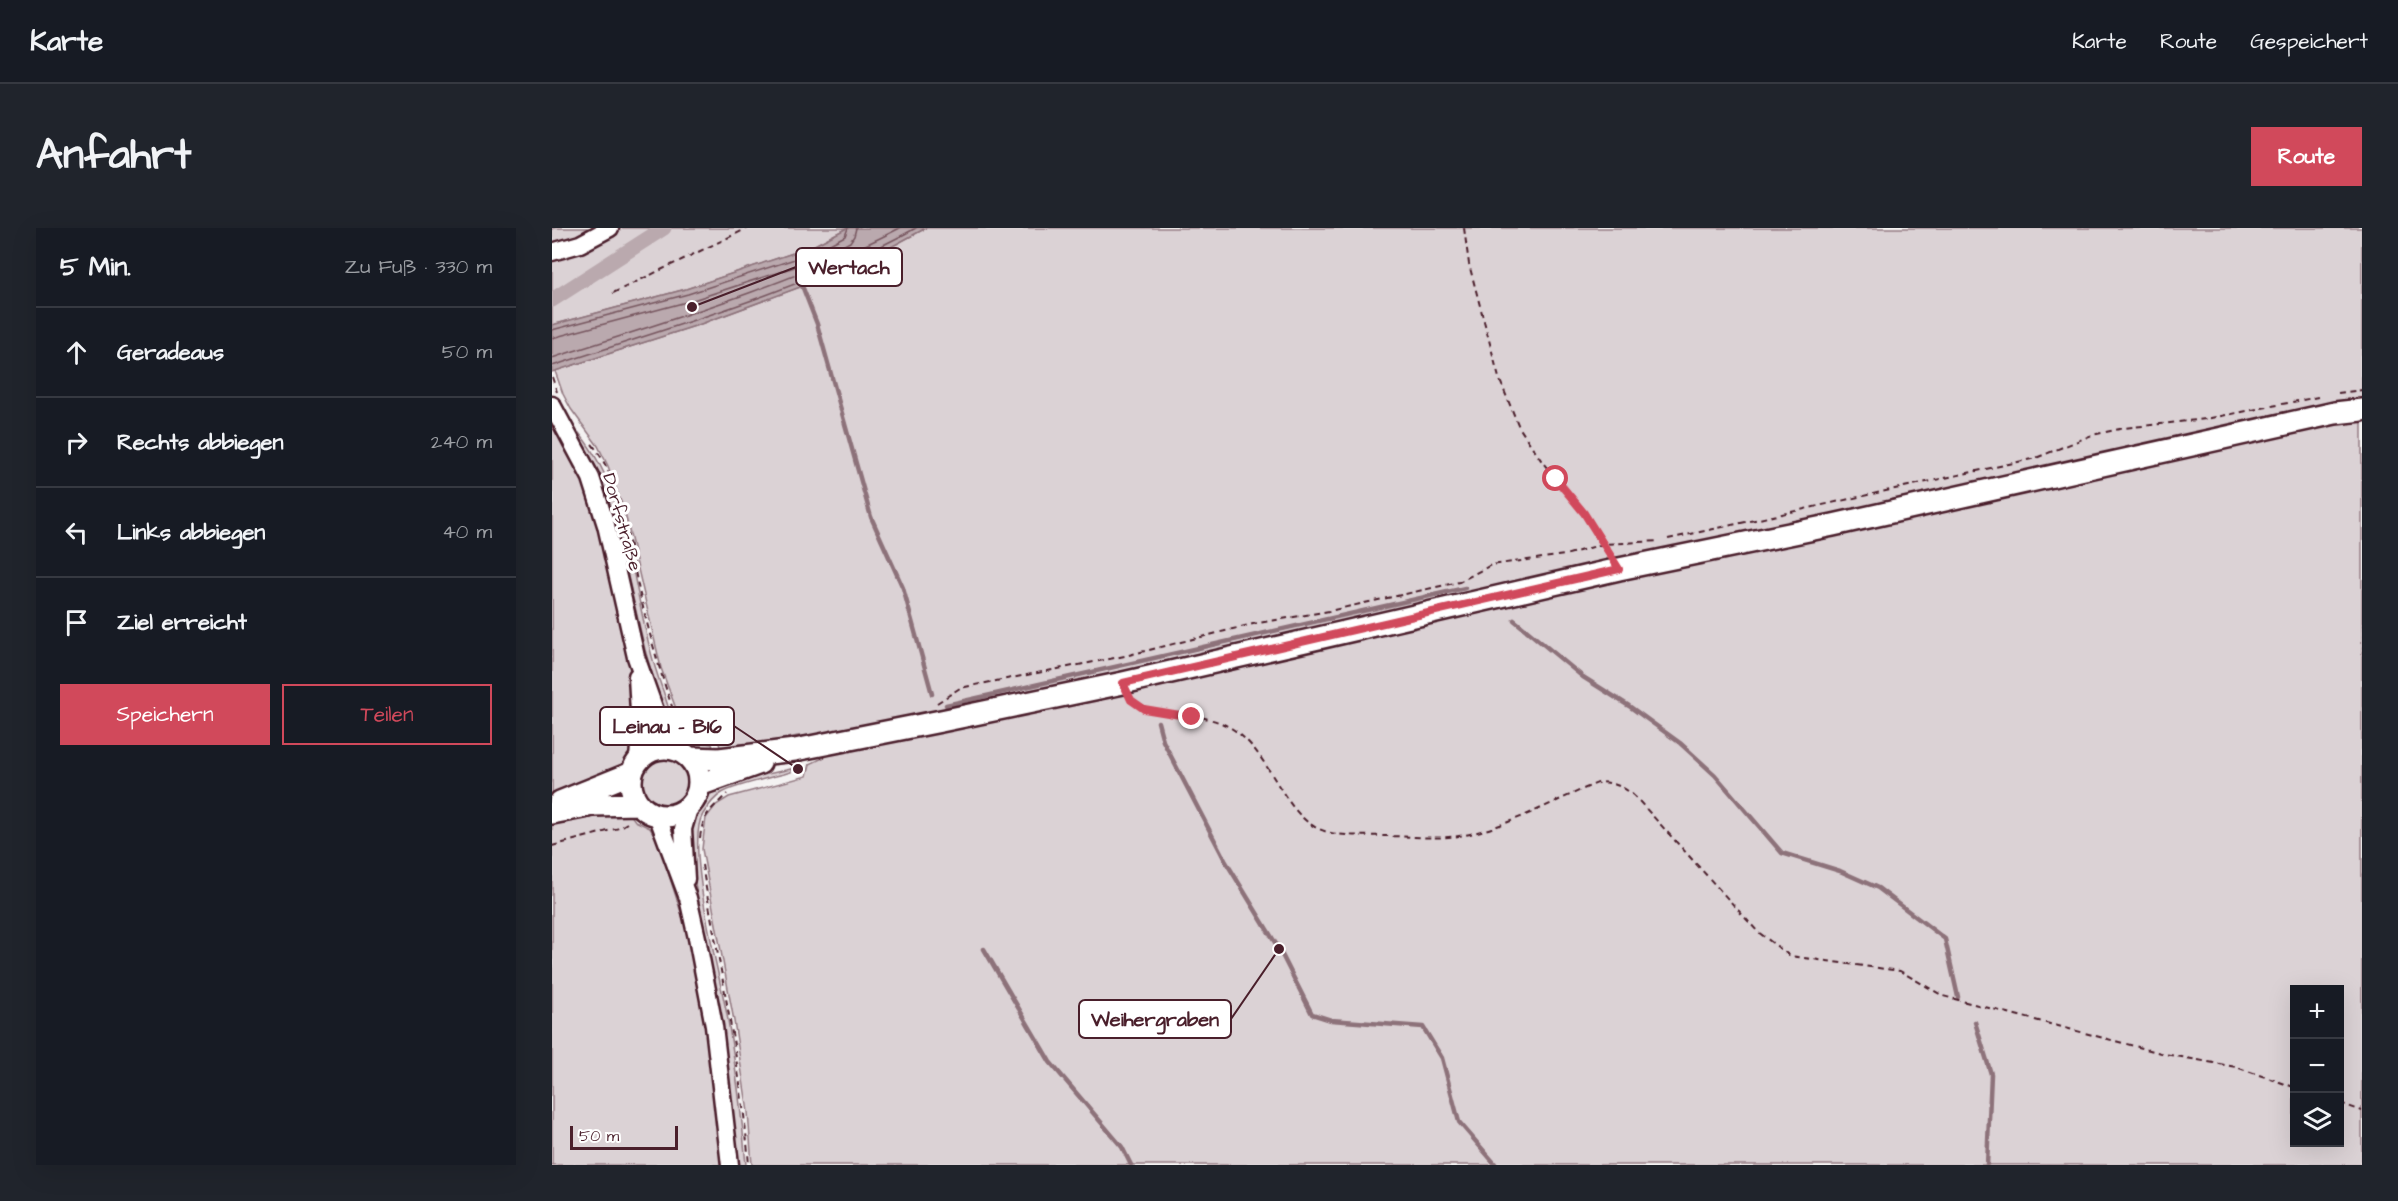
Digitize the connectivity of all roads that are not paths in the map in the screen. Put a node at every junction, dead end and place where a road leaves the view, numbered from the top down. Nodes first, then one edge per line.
1 (610, 228) edge
2 (552, 252) edge
3 (555, 400) edge
4 (2362, 410) edge
5 (636, 657) junction
6 (682, 754) junction
7 (635, 767) junction
8 (721, 768) junction
9 (694, 795) junction
10 (552, 806) edge
11 (648, 810) junction
12 (552, 813) edge
13 (687, 898) junction
14 (730, 1165) edge

1 - 2 street
3 - 5 street, Dorfstraße
4 - 8 main road
5 - 6 street
5 - 7 street
6 - 7 main road
6 - 8 main road
6 - 9 main road
7 - 10 main road
7 - 11 main road
8 - 9 main road
9 - 11 main road
9 - 13 street
11 - 12 main road
11 - 13 street
13 - 14 street

